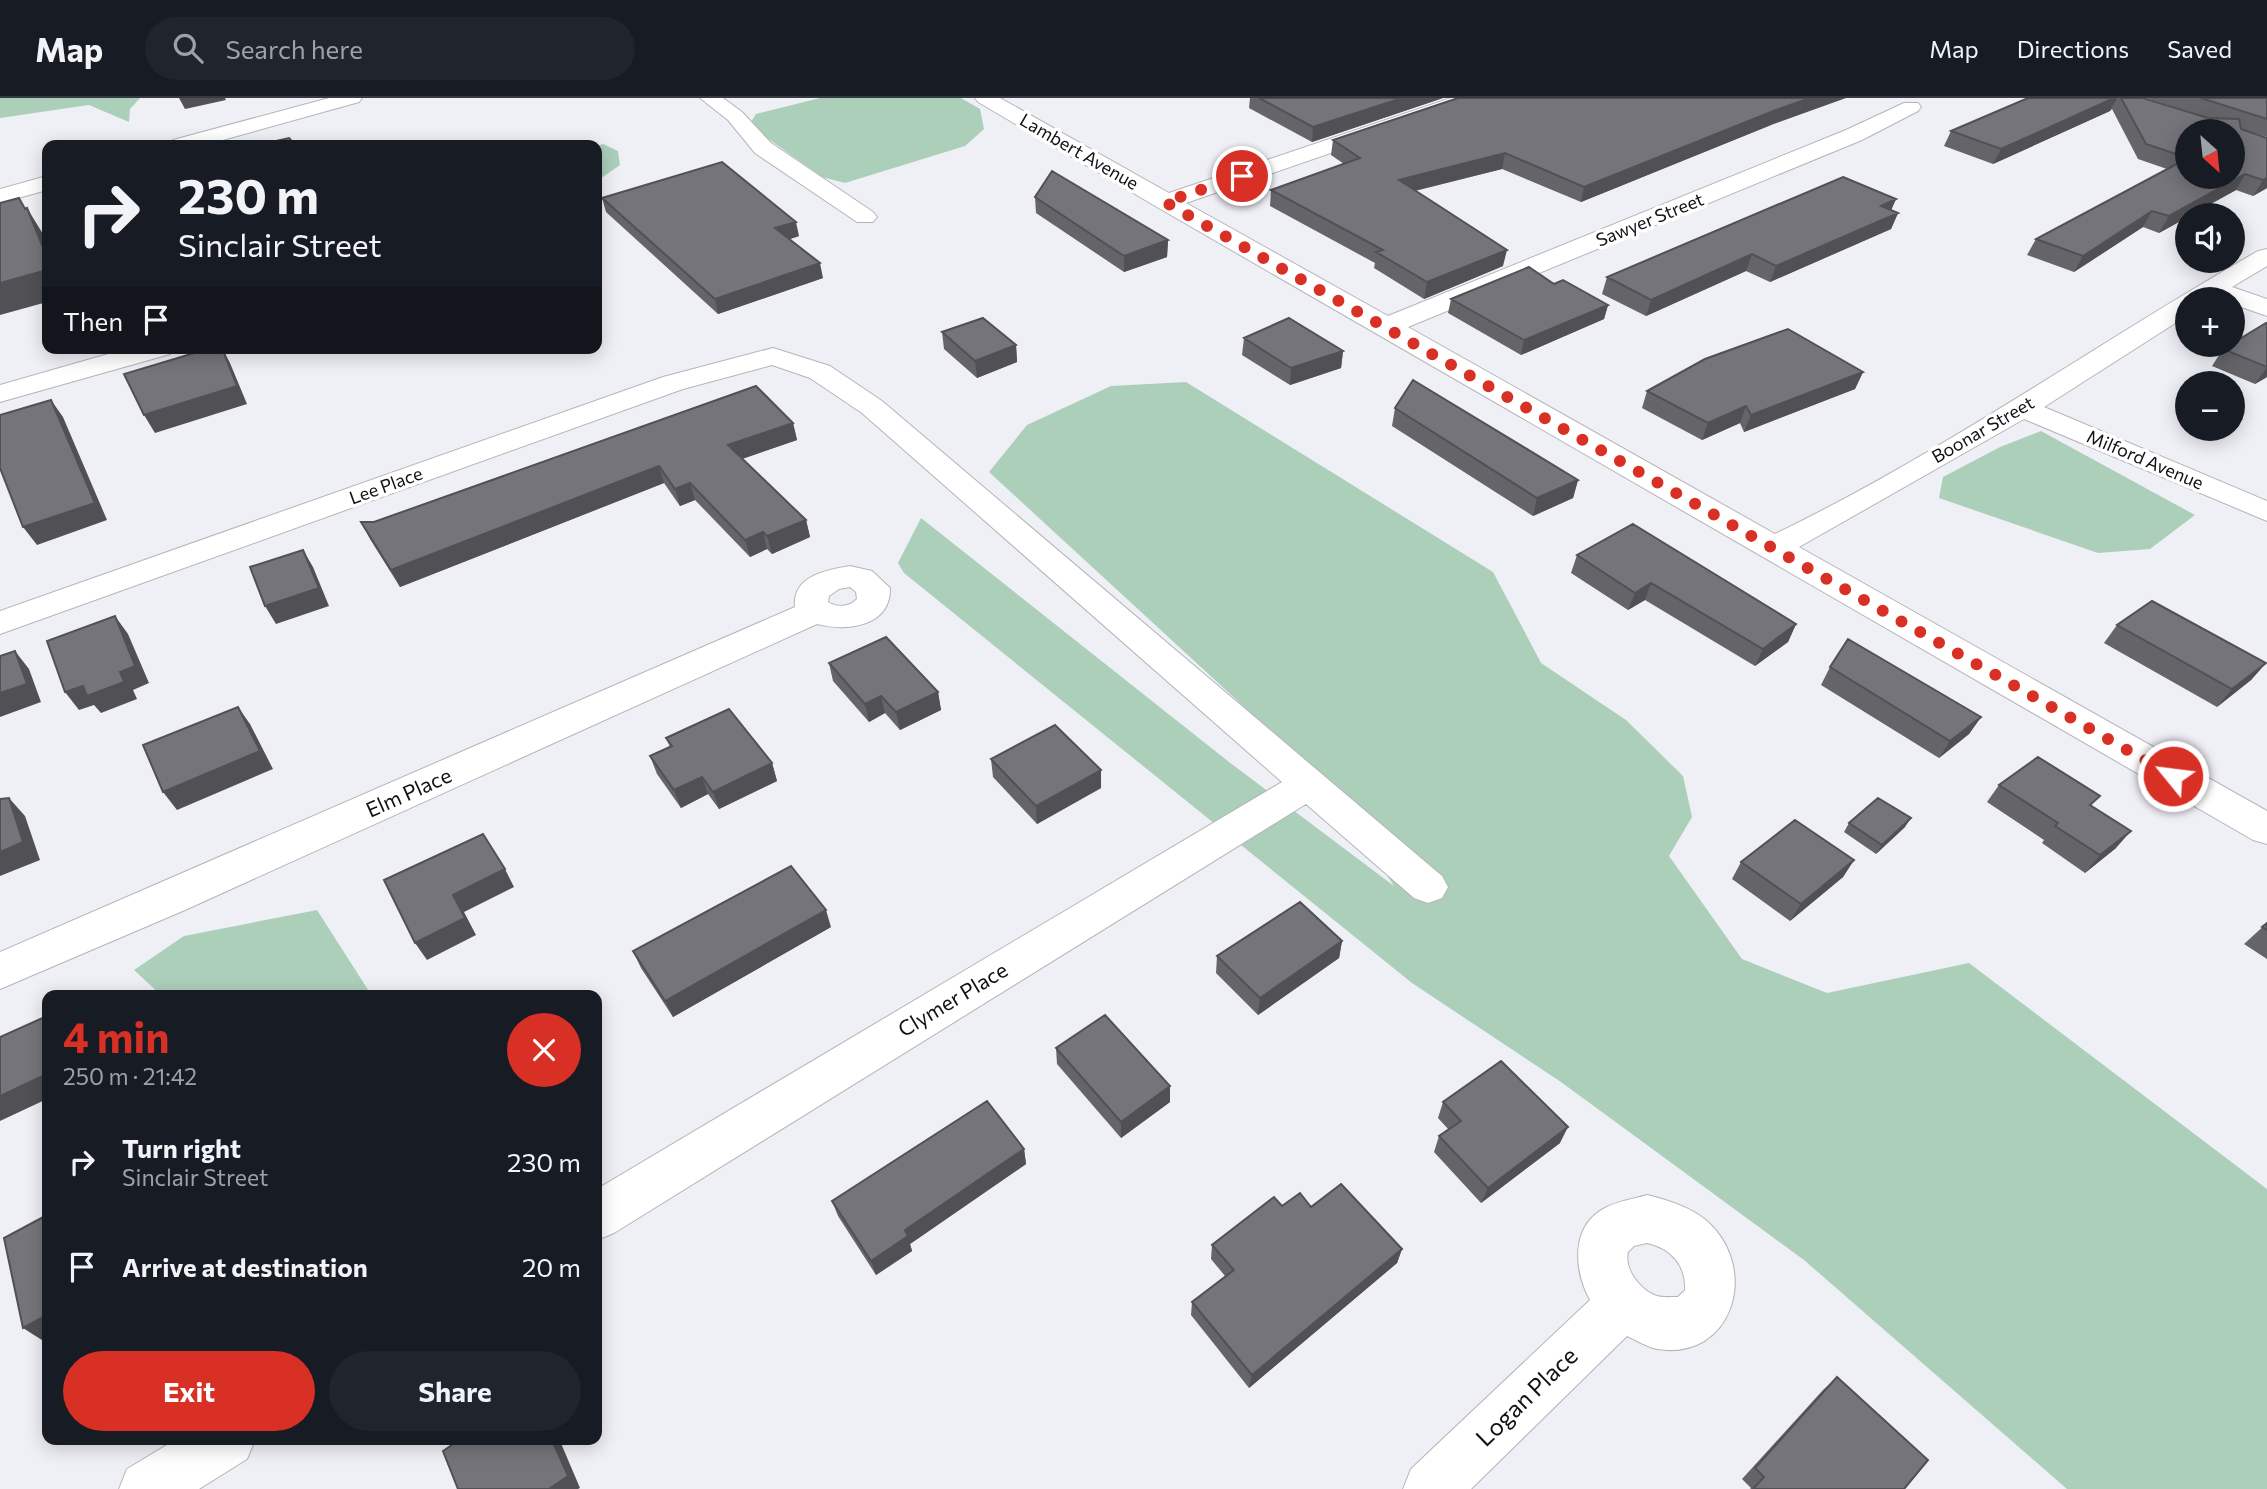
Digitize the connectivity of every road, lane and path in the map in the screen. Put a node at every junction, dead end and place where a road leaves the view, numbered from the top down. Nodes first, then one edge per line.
1 (352, 98) edge
2 (710, 98) edge
3 (985, 98) edge
4 (1471, 98) edge
5 (1912, 107) dead end
6 (199, 140) edge
7 (42, 184) edge
8 (0, 196) edge
9 (1165, 202) junction
10 (866, 217) dead end
11 (2267, 256) edge
12 (2214, 287) edge
13 (2245, 305) edge
14 (2267, 308) edge
15 (2175, 311) edge
16 (1385, 327) junction
17 (139, 354) edge
18 (0, 394) edge
19 (2023, 408) junction
20 (2267, 512) edge
21 (1773, 547) junction
22 (816, 611) dead end
23 (0, 623) edge
24 (1308, 784) junction
25 (2267, 830) edge
26 (1428, 887) dead end
27 (0, 971) edge
28 (602, 1213) edge
29 (1623, 1304) dead end
30 (220, 1445) edge
31 (147, 1489) edge
32 (1431, 1489) edge

1 - 6 street
2 - 10 street
3 - 9 street, Lambert Avenue
4 - 9 street
5 - 16 street, Sawyer Street
7 - 8 street
9 - 16 street, Lambert Avenue
11 - 12 street, Boonar Street
13 - 14 street
15 - 19 street, Boonar Street
16 - 21 street, Lambert Avenue
17 - 18 street
19 - 20 street, Milford Avenue
19 - 21 street, Boonar Street
21 - 25 street, Lambert Avenue
22 - 27 street, Elm Place
23 - 24 street, Lee Place
24 - 26 street
24 - 28 street, Clymer Place
29 - 32 street, Logan Place
30 - 31 street

